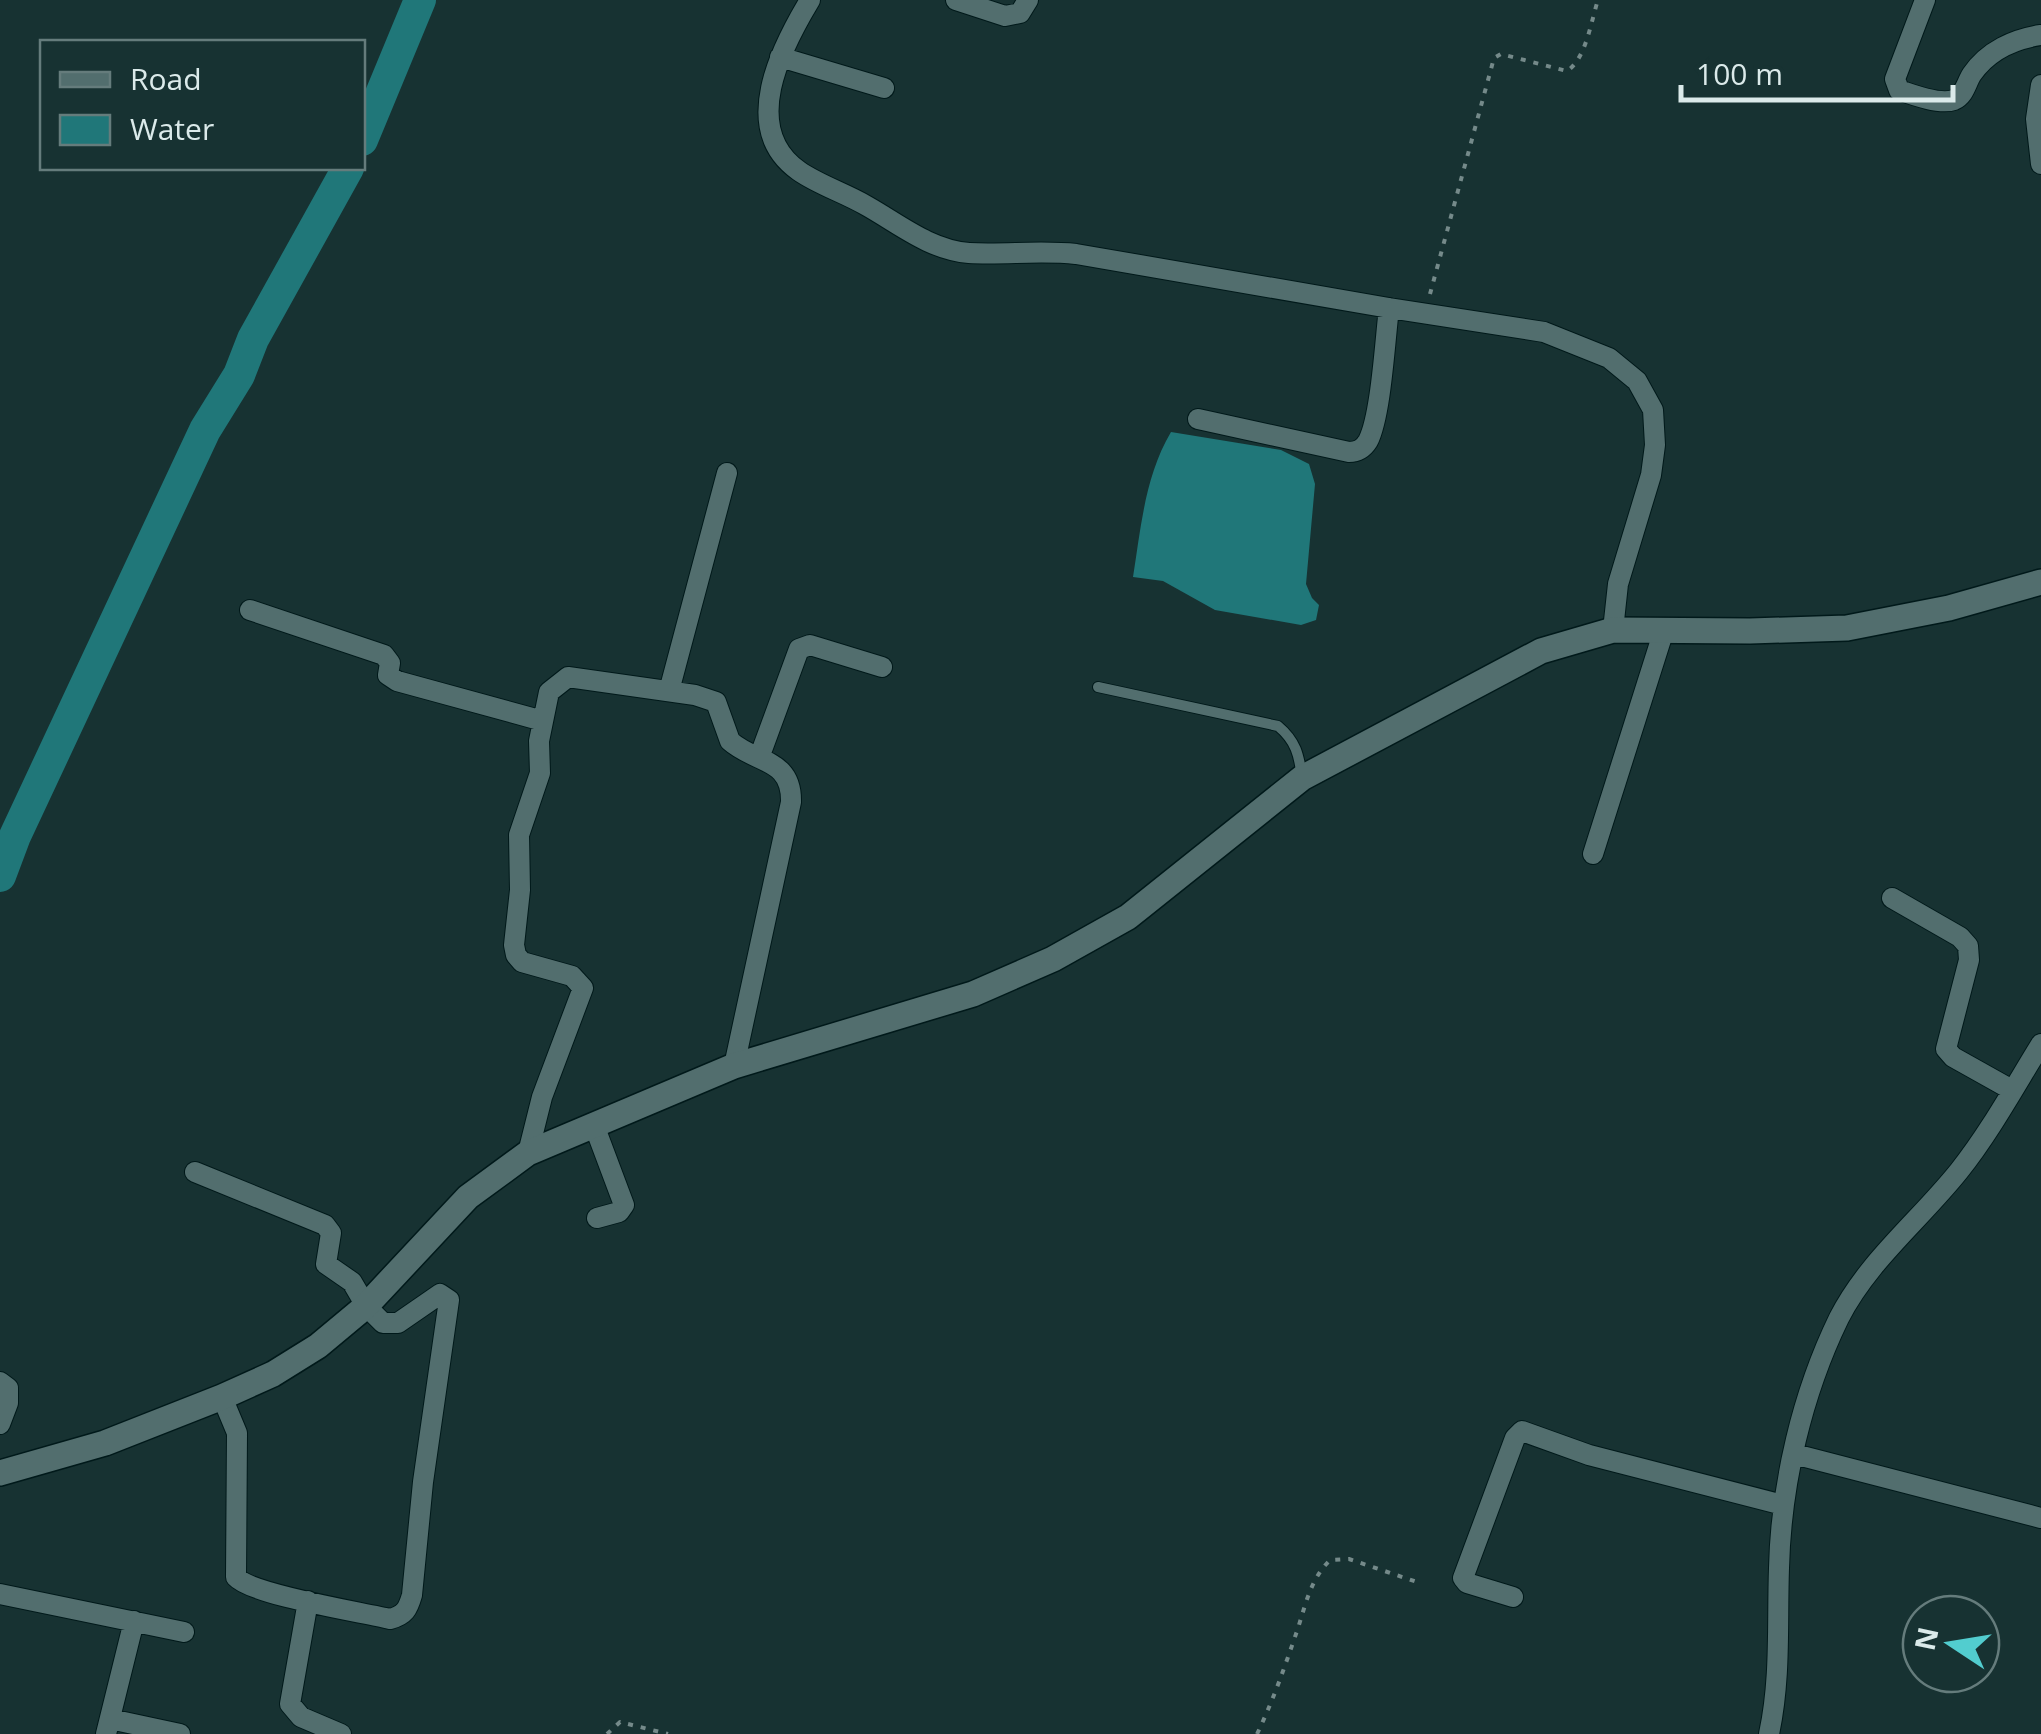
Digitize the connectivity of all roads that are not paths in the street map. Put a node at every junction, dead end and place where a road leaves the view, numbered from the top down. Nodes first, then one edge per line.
1 (810, 0) edge
2 (956, 0) edge
3 (1028, 0) edge
4 (1925, 0) edge
5 (2041, 35) edge
6 (780, 58) junction
7 (2041, 85) edge
8 (884, 88) dead end
9 (2041, 164) edge
10 (1390, 308) junction
11 (1198, 419) dead end
12 (727, 473) dead end
13 (2041, 582) edge
14 (250, 610) dead end
15 (1614, 630) junction
16 (1664, 630) junction
17 (882, 667) dead end
18 (1098, 687) dead end
19 (669, 691) junction
20 (542, 721) junction
21 (759, 758) junction
22 (1302, 778) junction
23 (1592, 854) dead end
24 (1892, 898) dead end
25 (2041, 1044) edge
26 (734, 1066) junction
27 (2012, 1090) junction
28 (594, 1125) junction
29 (528, 1153) junction
30 (195, 1172) dead end
31 (598, 1218) dead end
32 (366, 1306) junction
33 (0, 1382) edge
34 (222, 1397) junction
35 (0, 1424) edge
36 (1794, 1454) junction
37 (0, 1473) edge
38 (1783, 1505) junction
39 (2041, 1518) edge
40 (0, 1594) edge
41 (1513, 1598) dead end
42 (308, 1600) junction
43 (134, 1621) junction
44 (184, 1632) dead end
45 (108, 1727) edge
46 (180, 1734) edge
47 (341, 1734) edge
48 (1769, 1734) edge

1 - 6 street
2 - 3 street
4 - 5 street
6 - 8 street
6 - 10 street
7 - 9 street
10 - 11 street
10 - 15 street
12 - 19 street
13 - 16 street
14 - 20 street
15 - 16 street
15 - 22 street
16 - 23 street
17 - 21 street
18 - 22 lane
19 - 20 street
19 - 21 street
20 - 29 street
21 - 26 street
22 - 26 street
24 - 27 street
25 - 27 street
26 - 28 street
27 - 36 street
28 - 29 street
28 - 31 street
29 - 32 street
30 - 32 street
32 - 34 street
32 - 42 street
33 - 35 street
34 - 37 street
34 - 42 street
36 - 38 street
36 - 39 street
38 - 41 street
38 - 48 street
40 - 43 street
42 - 47 street
43 - 44 street
43 - 45 street
45 - 46 street

